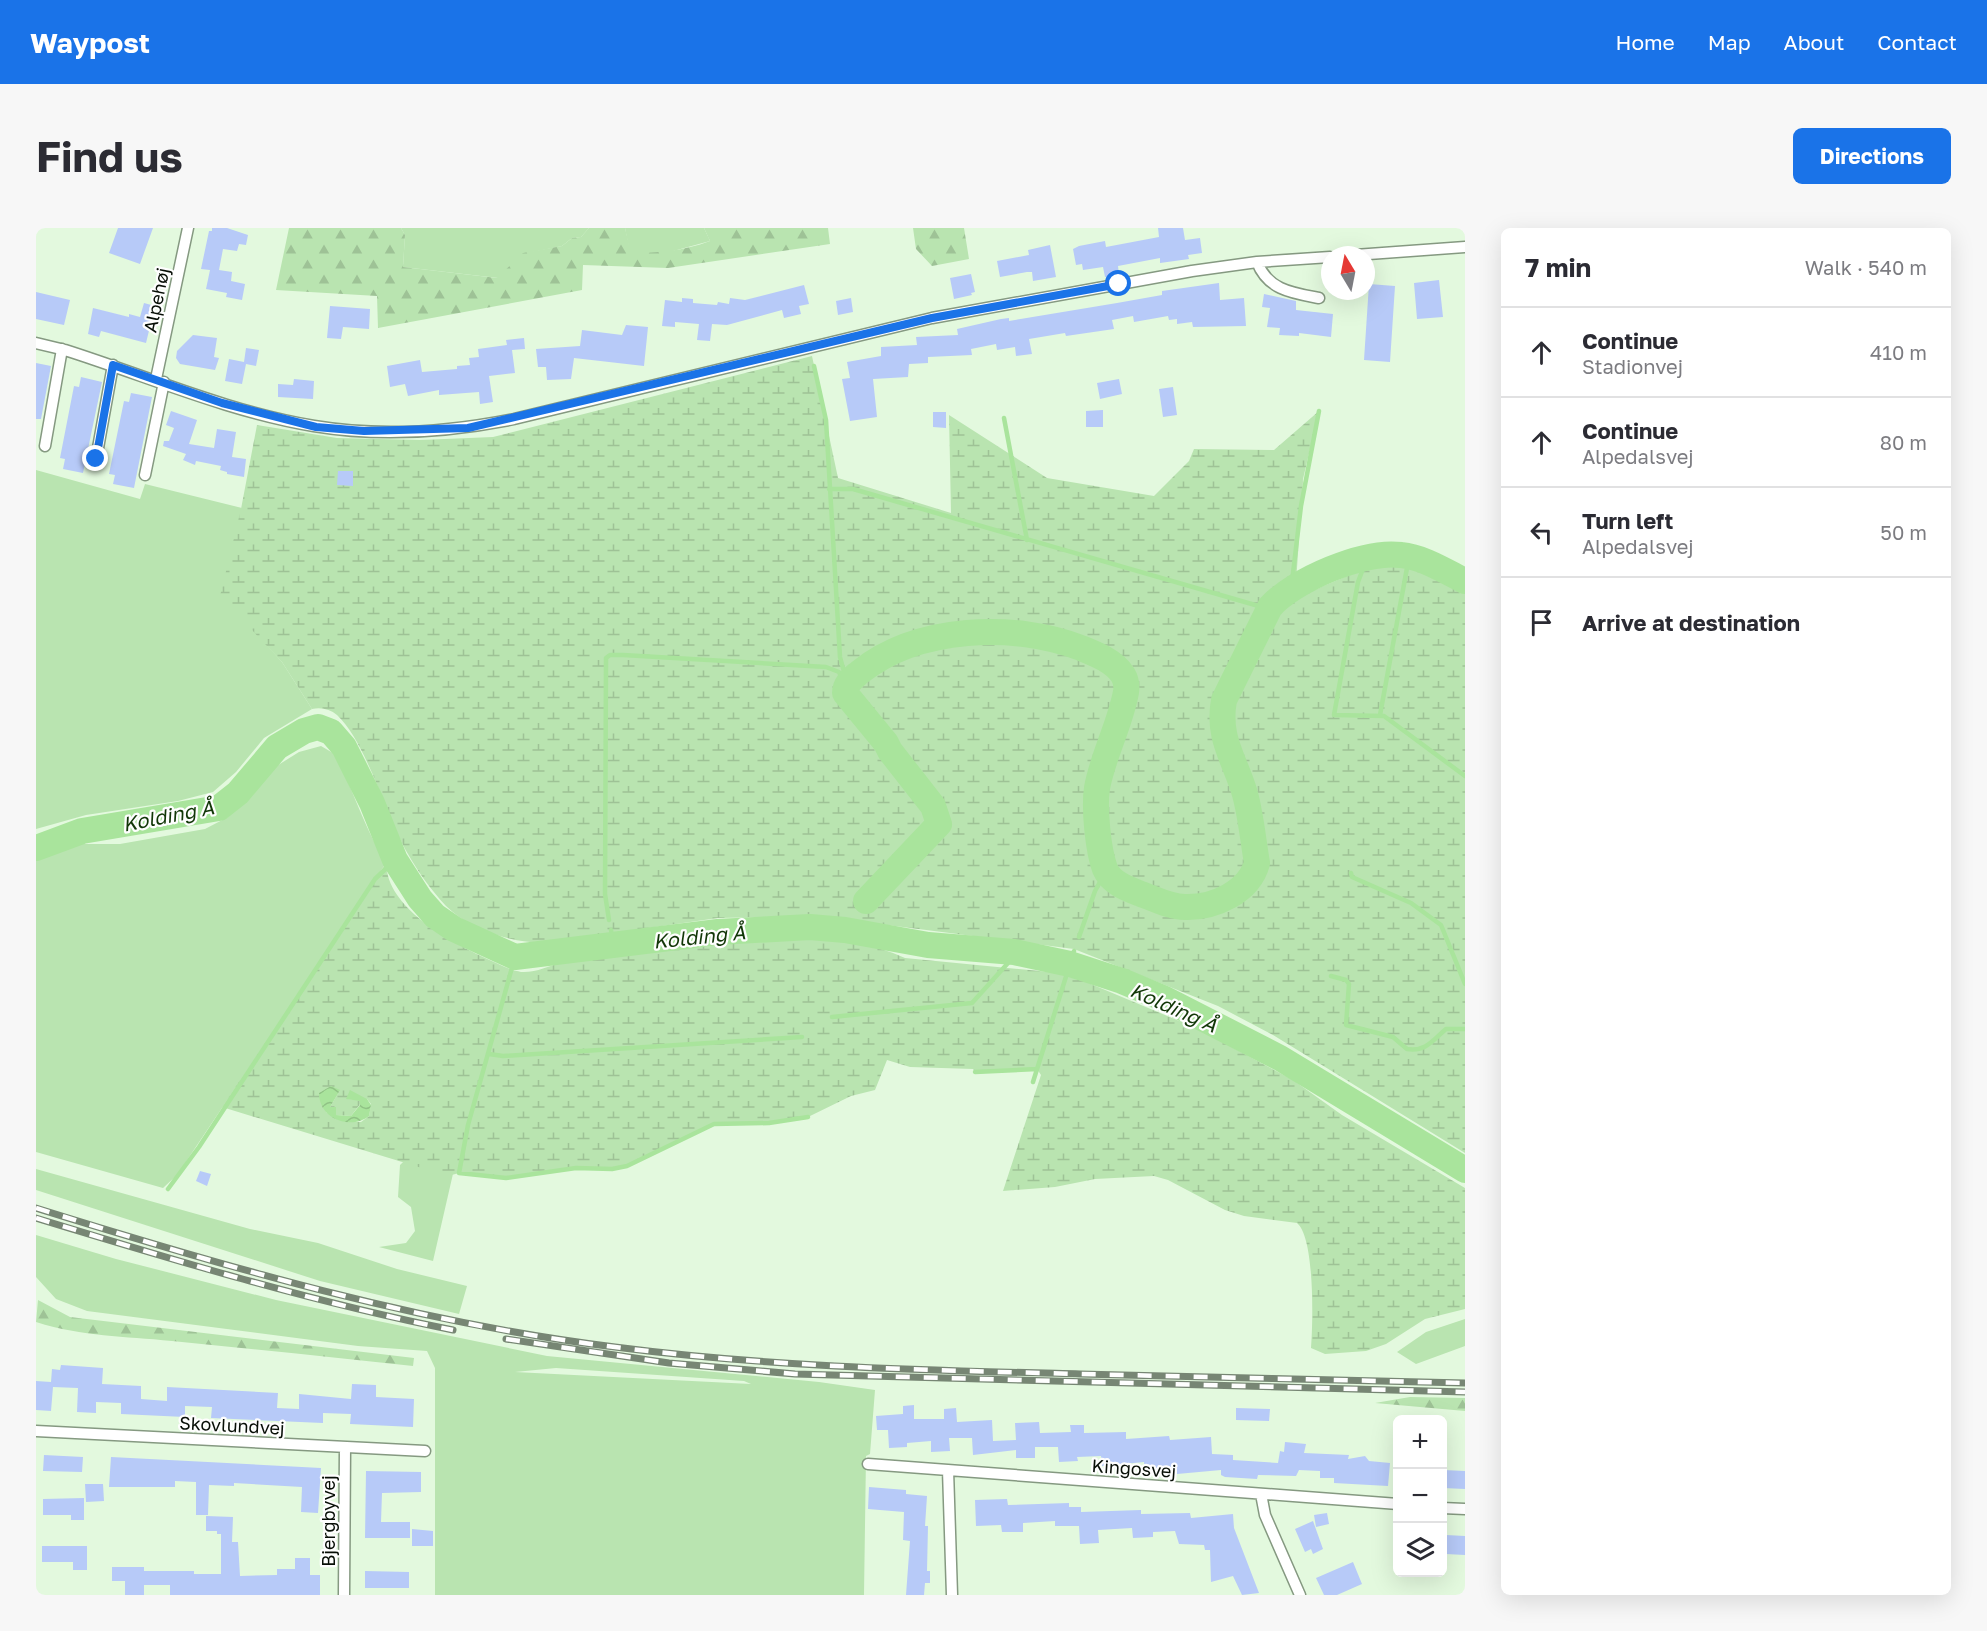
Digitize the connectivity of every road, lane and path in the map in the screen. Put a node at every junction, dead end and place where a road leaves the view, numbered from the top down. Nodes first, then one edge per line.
1 (188, 228) edge
2 (1465, 247) edge
3 (1375, 254) edge
4 (1321, 258) edge
5 (1257, 262) junction
6 (1319, 298) dead end
7 (36, 343) edge
8 (62, 349) junction
9 (113, 365) junction
10 (160, 380) junction
11 (45, 446) dead end
12 (96, 459) dead end
13 (145, 475) dead end
14 (36, 1431) edge
15 (345, 1447) junction
16 (426, 1451) dead end
17 (868, 1464) dead end
18 (948, 1470) junction
19 (1261, 1494) junction
20 (1393, 1504) edge
21 (1447, 1508) edge
22 (1465, 1509) edge
23 (344, 1595) edge
24 (952, 1595) edge
25 (1300, 1595) edge

1 - 10 street, Alpehøj
2 - 3 street
4 - 5 street
5 - 6 street
5 - 10 street
7 - 8 street
8 - 9 street
8 - 11 street
9 - 10 street
9 - 12 street
10 - 13 street, Alpehøj
14 - 15 street, Skovlundvej
15 - 16 street, Skovlundvej
15 - 23 street, Bjergbyvej
17 - 18 street, Kingosvej
18 - 19 street, Kingosvej
18 - 24 street
19 - 20 street, Kingosvej
19 - 25 street
21 - 22 street

